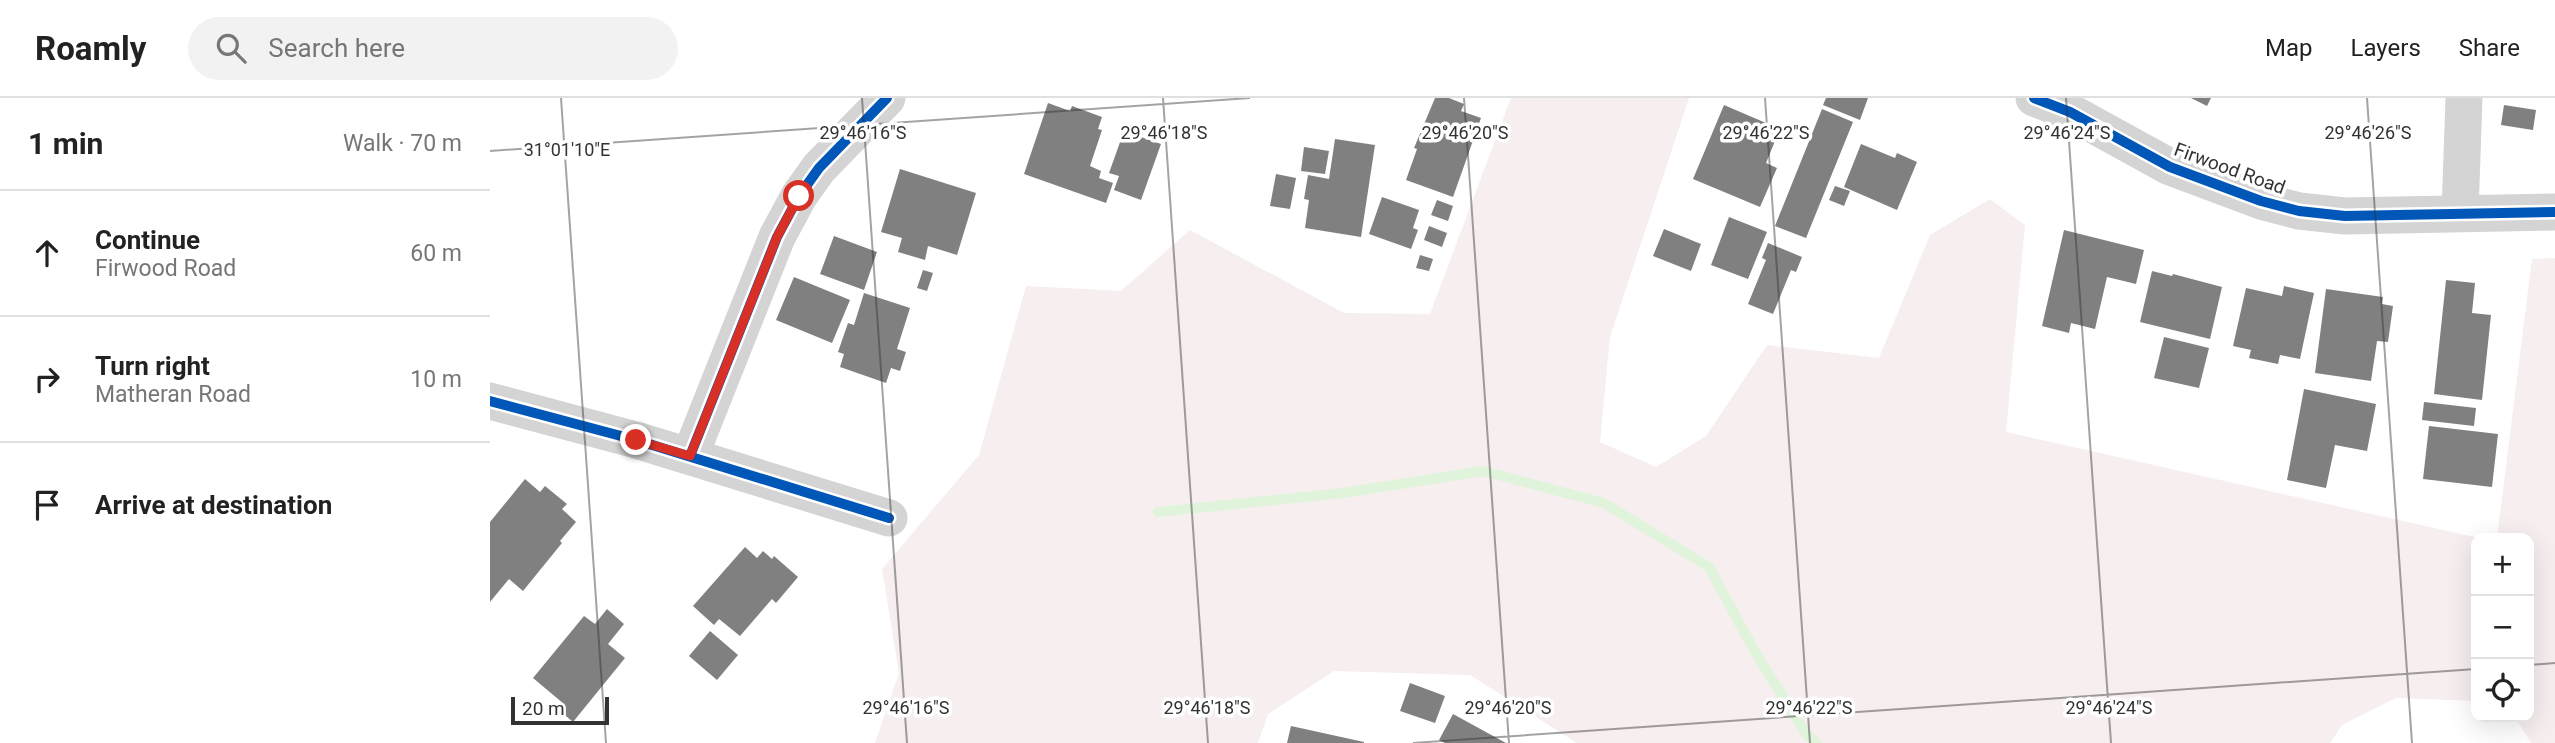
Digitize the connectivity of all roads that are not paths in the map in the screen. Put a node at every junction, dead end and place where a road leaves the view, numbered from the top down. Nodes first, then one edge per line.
1 (887, 98) edge
2 (2034, 98) edge
3 (2463, 98) edge
4 (2555, 212) edge
5 (2460, 213) junction
6 (490, 401) edge
7 (690, 456) junction
8 (890, 518) dead end

1 - 7 street
2 - 5 street, Firwood Road
3 - 5 street
4 - 5 street, Firwood Road
6 - 7 street
7 - 8 street

